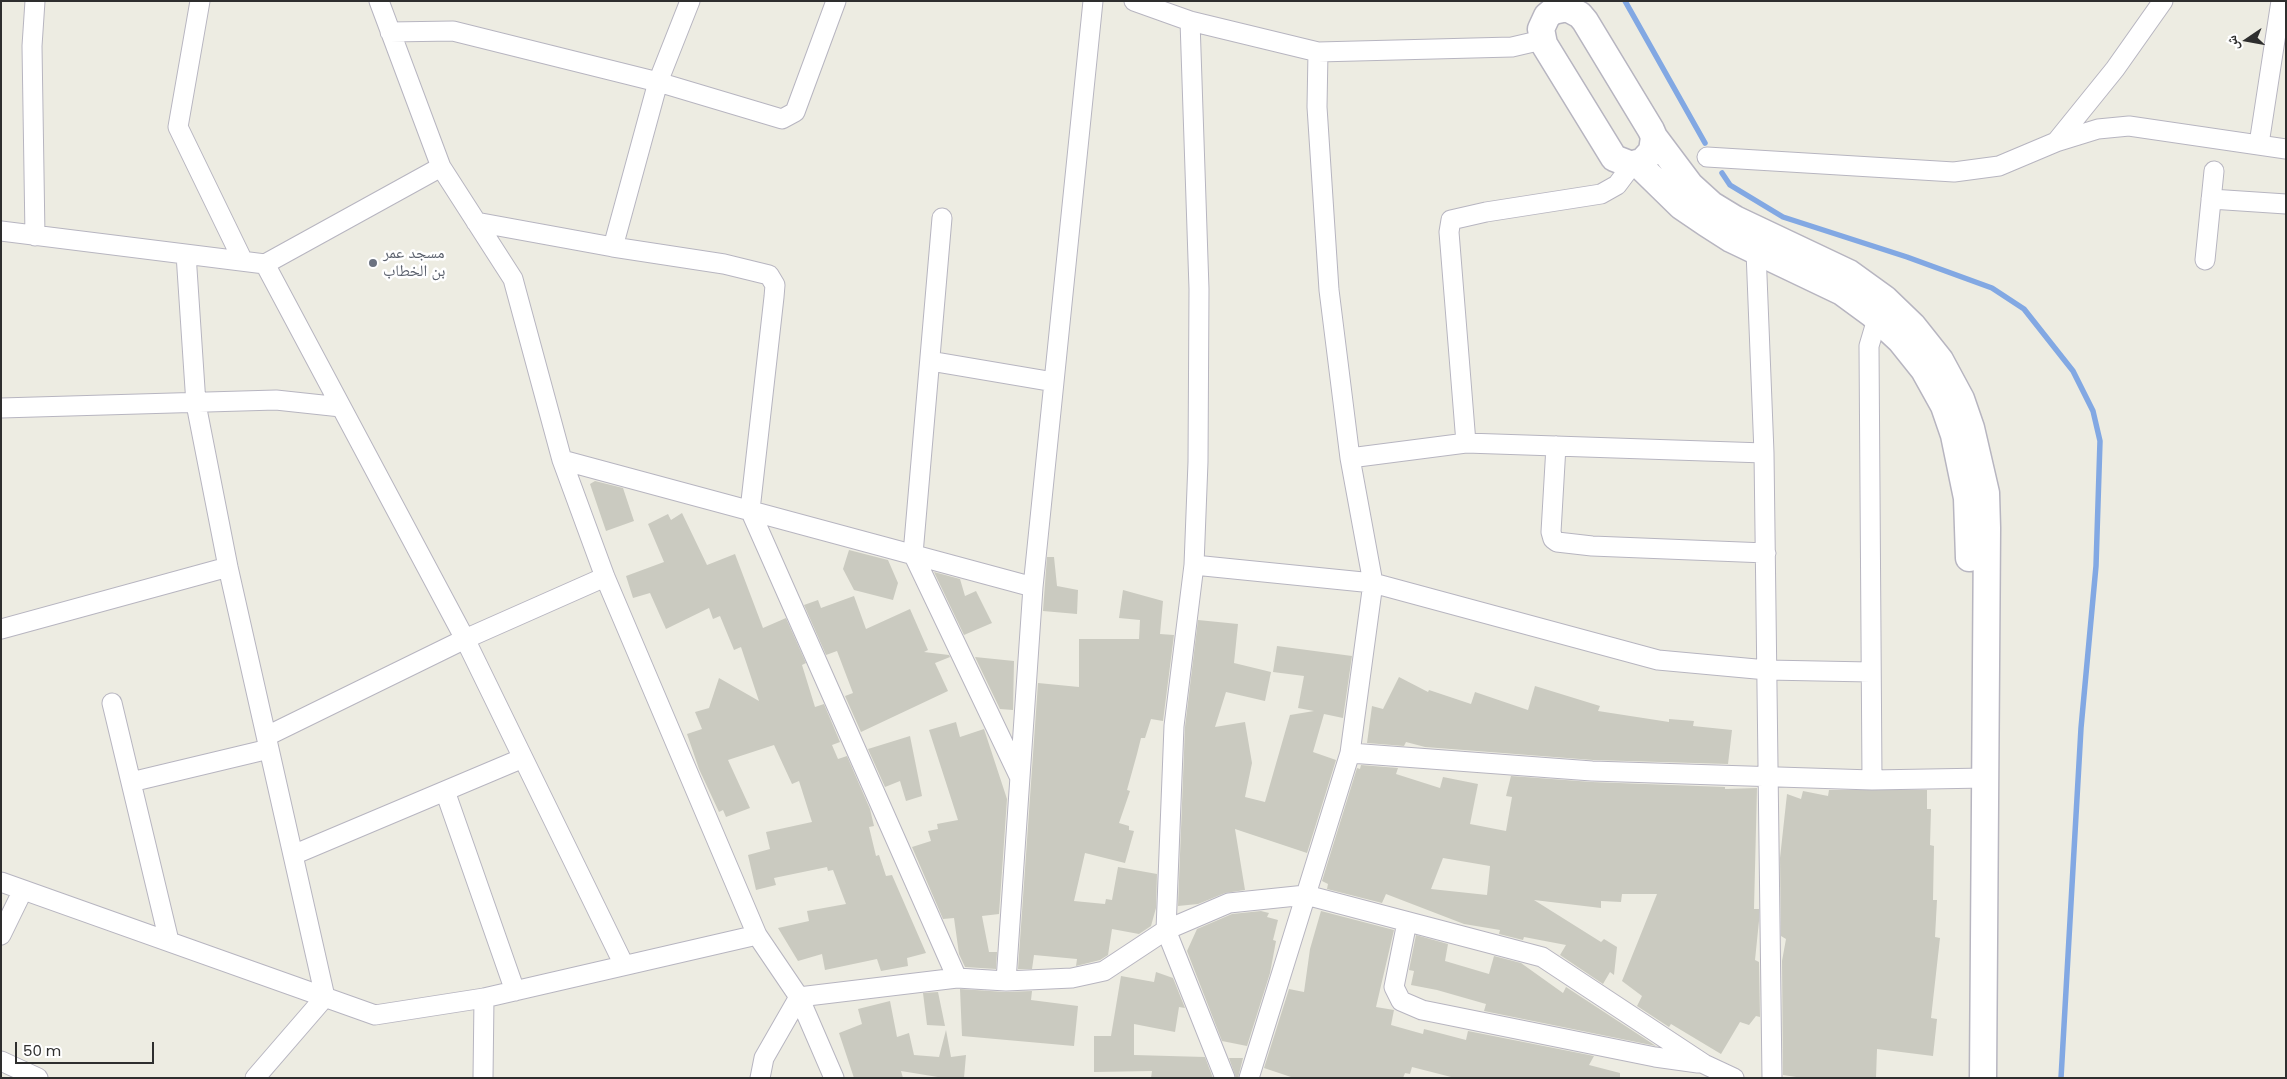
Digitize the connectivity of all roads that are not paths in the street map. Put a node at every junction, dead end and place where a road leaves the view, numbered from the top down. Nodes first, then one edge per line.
1 (35, 1) edge
2 (200, 1) edge
3 (379, 1) edge
4 (690, 1) edge
5 (836, 1) edge
6 (1093, 1) edge
7 (1134, 1) edge
8 (1539, 1) edge
9 (2163, 1) edge
10 (2281, 1) edge
11 (1577, 8) edge
12 (1190, 21) junction
13 (390, 32) junction
14 (1542, 35) junction
15 (1318, 52) junction
16 (658, 82) junction
17 (1654, 136) junction
18 (2056, 142) junction
19 (2259, 144) junction
20 (2286, 149) edge
21 (1707, 157) dead end
22 (1635, 164) junction
23 (442, 166) junction
24 (2214, 171) dead end
25 (2211, 199) junction
26 (2286, 204) edge
27 (942, 218) dead end
28 (476, 222) junction
29 (1, 231) edge
30 (35, 236) junction
31 (1760, 242) junction
32 (613, 247) junction
33 (186, 254) junction
34 (2205, 260) dead end
35 (243, 261) junction
36 (265, 264) junction
37 (1884, 312) junction
38 (930, 361) junction
39 (1054, 382) junction
40 (196, 404) junction
41 (341, 407) junction
42 (1, 408) edge
43 (1466, 443) junction
44 (1556, 446) junction
45 (1764, 452) junction
46 (1350, 458) junction
47 (562, 460) junction
48 (750, 510) junction
49 (1766, 553) junction
50 (913, 554) junction
51 (1194, 565) junction
52 (228, 567) junction
53 (605, 577) junction
54 (1373, 583) junction
55 (1033, 587) junction
56 (1, 629) edge
57 (464, 639) junction
58 (1767, 670) junction
59 (1870, 672) junction
60 (112, 703) dead end
61 (268, 743) junction
62 (1350, 753) junction
63 (523, 758) junction
64 (1020, 778) junction
65 (1768, 778) junction
66 (1976, 778) junction
67 (1872, 780) junction
68 (131, 782) junction
69 (445, 791) junction
70 (293, 855) junction
71 (1, 882) edge
72 (23, 890) junction
73 (1306, 895) junction
74 (1407, 922) junction
75 (1166, 930) junction
76 (1, 935) edge
77 (757, 935) junction
78 (168, 942) junction
79 (624, 964) junction
80 (957, 978) junction
81 (1006, 981) junction
82 (515, 991) junction
83 (326, 997) junction
84 (798, 997) junction
85 (484, 998) junction
86 (1, 1061) edge
87 (1704, 1064) junction
88 (38, 1078) edge
89 (255, 1078) edge
90 (483, 1078) edge
91 (760, 1078) edge
92 (834, 1078) edge
93 (1225, 1078) edge
94 (1249, 1078) edge
95 (1734, 1078) edge
96 (1772, 1078) edge
97 (1966, 1078) edge
98 (1983, 1078) edge

1 - 30 street
2 - 35 street
3 - 13 street
4 - 16 street
5 - 16 street
6 - 39 street
7 - 12 street
8 - 14 street
9 - 18 street
10 - 19 street
11 - 14 street
11 - 17 street
12 - 15 street
12 - 51 street
13 - 16 street
13 - 23 street
14 - 15 street
14 - 22 street
15 - 46 street
16 - 32 street
17 - 22 street
17 - 31 street
18 - 19 street
18 - 21 street
19 - 20 street
22 - 31 street
22 - 43 street
23 - 28 street
23 - 36 street
24 - 25 street
25 - 26 street
25 - 34 street
27 - 38 street
28 - 32 street
28 - 47 street
29 - 30 street
30 - 33 street
31 - 37 street
31 - 45 street
32 - 48 street
33 - 35 street
33 - 40 street
35 - 36 street
36 - 41 street
37 - 59 street
37 - 66 street
38 - 39 street
38 - 50 street
39 - 55 street
40 - 41 street
40 - 42 street
40 - 52 street
41 - 57 street
43 - 44 street
43 - 46 street
44 - 45 street
44 - 49 street
45 - 49 street
46 - 54 street
47 - 48 street
47 - 53 street
48 - 50 street
48 - 80 street
49 - 58 street
50 - 55 street
50 - 64 street
51 - 54 street
51 - 75 street
52 - 56 street
52 - 61 street
53 - 57 street
53 - 77 street
54 - 58 street
54 - 62 street
55 - 64 street
57 - 61 street
57 - 63 street
58 - 59 street
58 - 65 street
59 - 67 street
60 - 68 street
61 - 68 street
61 - 70 street
62 - 65 street
62 - 73 street
63 - 69 street
63 - 79 street
64 - 81 street
65 - 67 street
65 - 96 street
66 - 67 street
66 - 97 street
66 - 98 street
68 - 78 street
69 - 70 street
69 - 82 street
70 - 83 street
71 - 72 street
72 - 76 street
72 - 78 street
73 - 74 street
73 - 75 street
73 - 94 street
74 - 87 street
74 - 87 street
75 - 81 street
75 - 93 street
77 - 79 street
77 - 84 street
78 - 83 street
79 - 82 street
80 - 81 street
80 - 84 street
82 - 85 street
83 - 85 street
83 - 89 street
84 - 91 street
84 - 92 street
85 - 90 street
86 - 88 street
87 - 95 street

